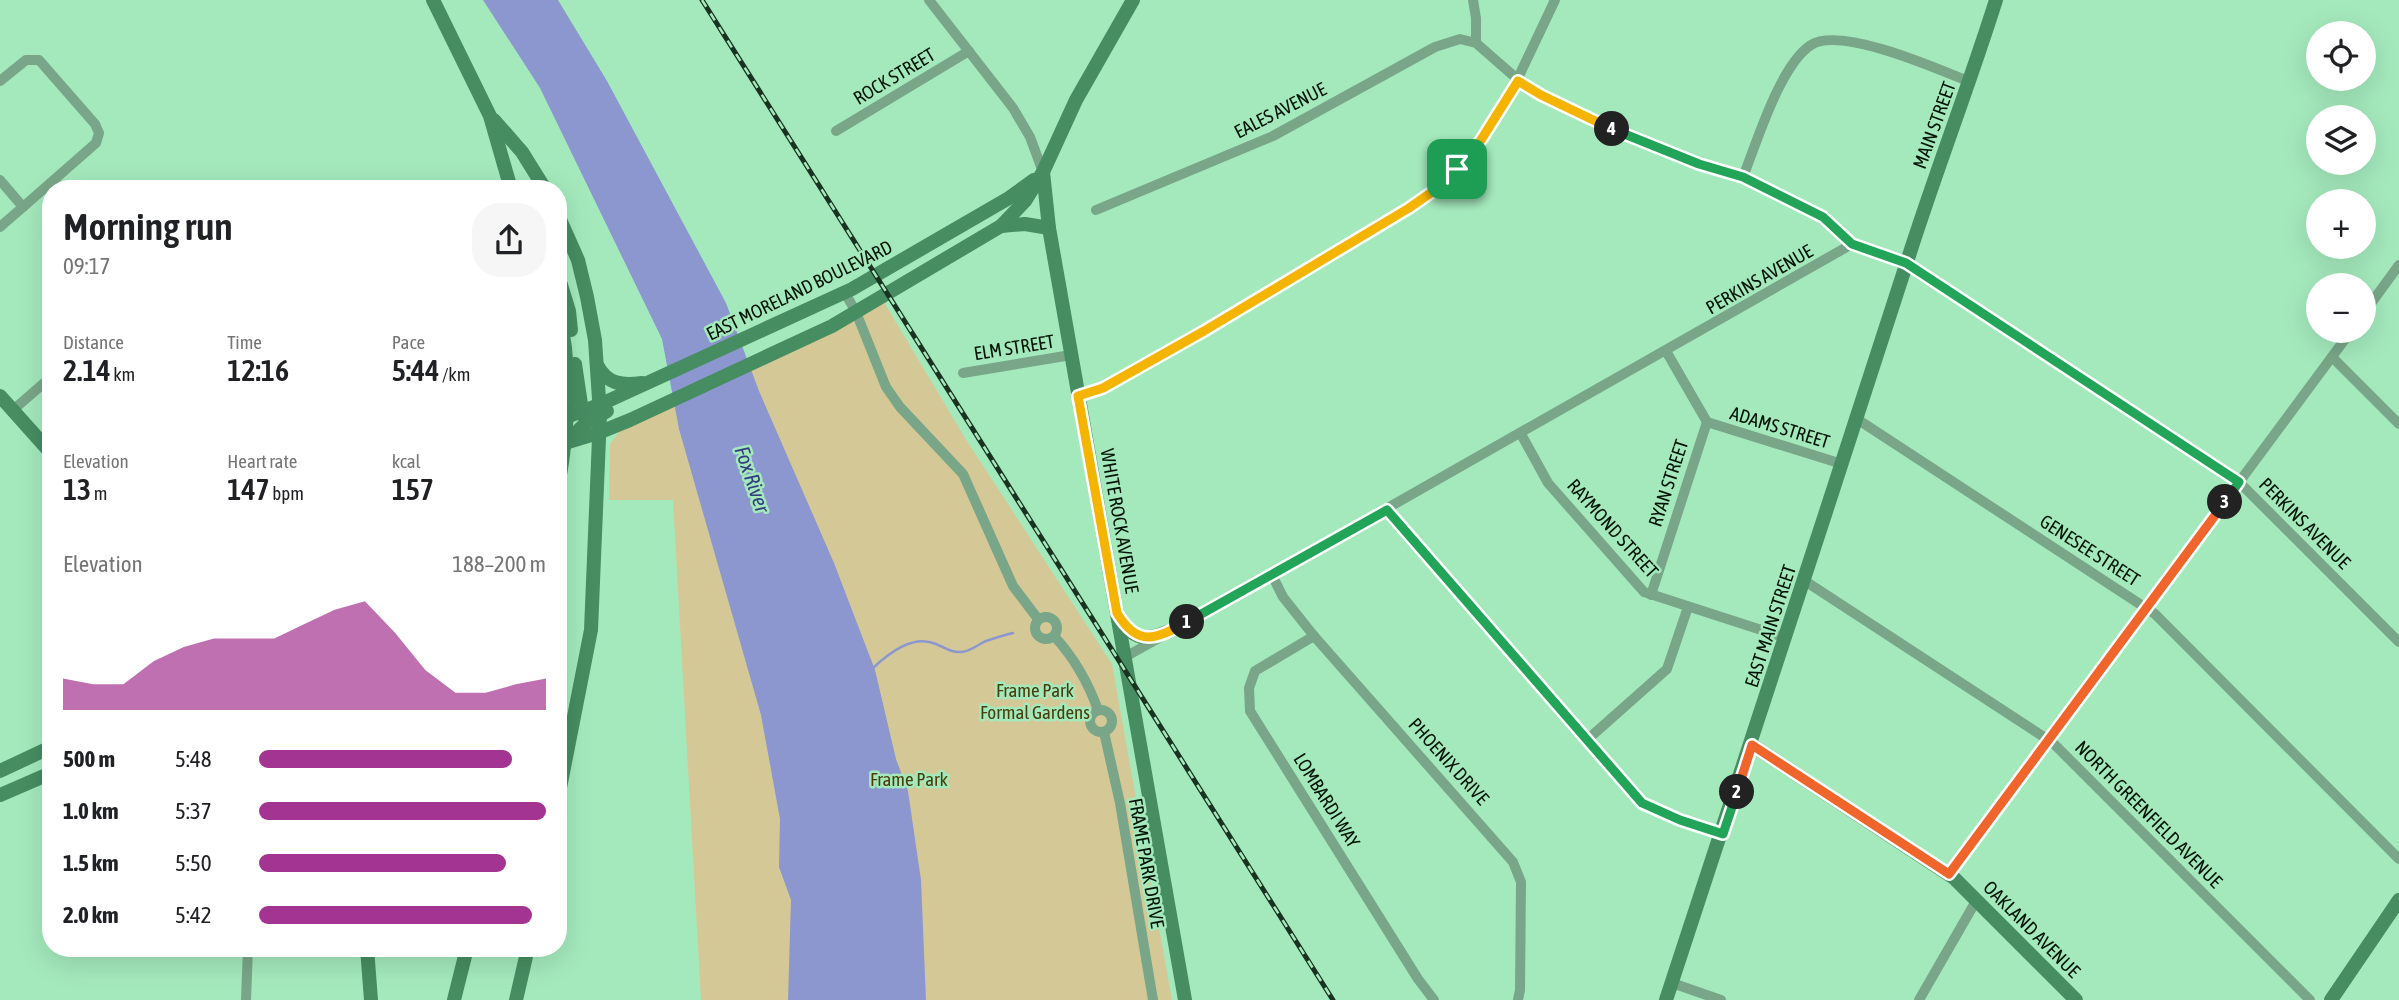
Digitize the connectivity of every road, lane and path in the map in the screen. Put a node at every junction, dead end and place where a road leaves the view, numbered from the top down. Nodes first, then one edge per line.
1 (433, 0) edge
2 (929, 0) edge
3 (1133, 0) edge
4 (1472, 0) edge
5 (1555, 0) edge
6 (1996, 0) edge
7 (1476, 43) junction
8 (969, 51) junction
9 (0, 81) edge
10 (1518, 81) junction
11 (1970, 82) junction
12 (490, 116) junction
13 (836, 131) dead end
14 (1043, 172) junction
15 (1743, 177) junction
16 (0, 180) edge
17 (54, 180) edge
18 (508, 180) edge
19 (539, 180) edge
20 (42, 190) edge
21 (23, 207) junction
22 (1096, 210) dead end
23 (1001, 226) junction
24 (0, 227) edge
25 (1049, 228) junction
26 (567, 235) edge
27 (930, 244) junction
28 (1852, 244) junction
29 (940, 262) junction
30 (1906, 263) junction
31 (2399, 265) edge
32 (845, 293) junction
33 (2376, 297) edge
34 (567, 304) edge
35 (856, 312) junction
36 (2342, 343) edge
37 (1666, 351) junction
38 (1071, 355) junction
39 (2332, 357) junction
40 (597, 364) junction
41 (963, 373) dead end
42 (42, 385) edge
43 (656, 385) junction
44 (1078, 396) junction
45 (0, 397) edge
46 (13, 411) junction
47 (592, 413) junction
48 (567, 418) edge
49 (1857, 419) junction
50 (1707, 422) junction
51 (2399, 424) edge
52 (598, 433) junction
53 (1521, 434) junction
54 (567, 439) edge
55 (42, 443) edge
56 (567, 443) edge
57 (1842, 464) junction
58 (2239, 482) junction
59 (1387, 510) junction
60 (1272, 575) junction
61 (1805, 581) junction
62 (1651, 595) junction
63 (1688, 607) junction
64 (2146, 608) junction
65 (1117, 613) junction
66 (1177, 628) junction
67 (1314, 636) junction
68 (1786, 638) junction
69 (2399, 642) edge
70 (1125, 657) junction
71 (1587, 740) junction
72 (2049, 740) junction
73 (1752, 745) junction
74 (567, 752) edge
75 (42, 753) edge
76 (0, 771) edge
77 (42, 777) edge
78 (0, 795) edge
79 (1723, 834) junction
80 (2399, 859) edge
81 (1949, 874) junction
82 (1976, 901) junction
83 (2399, 901) edge
84 (248, 957) edge
85 (368, 957) edge
86 (465, 957) edge
87 (526, 957) edge
88 (1672, 984) junction
89 (246, 1000) edge
90 (371, 1000) edge
91 (454, 1000) edge
92 (516, 1000) edge
93 (1153, 1000) edge
94 (1185, 1000) edge
95 (1434, 1000) edge
96 (1518, 1000) edge
97 (1666, 1000) edge
98 (1721, 1000) edge
99 (1919, 1000) edge
100 (2076, 1000) edge
101 (2310, 1000) edge
102 (2332, 1000) edge

1 - 12 main road
2 - 8 street
3 - 14 main road, EAST MORELAND BOULEVARD
4 - 7 street
5 - 10 street
6 - 11 main road, MAIN STREET
7 - 10 street
7 - 22 street, EALES AVENUE
8 - 13 street, ROCK STREET
8 - 14 street
9 - 17 street
10 - 15 street
10 - 44 street
11 - 15 street
11 - 30 main road, MAIN STREET
12 - 18 main road
12 - 19 main road
14 - 23 main road, EAST MORELAND BOULEVARD
14 - 25 main road, WHITE ROCK AVENUE
14 - 27 main road, EAST MORELAND BOULEVARD
15 - 28 street
16 - 21 street
20 - 21 street
21 - 24 street
23 - 25 main road
23 - 29 main road, EAST MORELAND BOULEVARD
25 - 38 main road, WHITE ROCK AVENUE
26 - 40 main road
27 - 29 main road
27 - 32 main road, EAST MORELAND BOULEVARD
28 - 30 street, PERKINS AVENUE
28 - 37 street, PERKINS AVENUE
29 - 35 main road, EAST MORELAND BOULEVARD
30 - 49 main road, EAST MAIN STREET
30 - 58 street, PERKINS AVENUE
31 - 33 street
32 - 35 street, FRAME PARK DRIVE
32 - 43 main road, EAST MORELAND BOULEVARD
34 - 47 main road
35 - 52 main road, EAST MORELAND BOULEVARD
35 - 93 street, FRAME PARK DRIVE
36 - 39 street
37 - 50 street, ADAMS STREET
37 - 53 street, PERKINS AVENUE
38 - 41 street, ELM STREET
38 - 44 main road, WHITE ROCK AVENUE
39 - 51 street
39 - 58 street
40 - 43 main road
40 - 47 main road
42 - 46 street
43 - 47 main road, EAST MORELAND BOULEVARD
44 - 65 main road, WHITE ROCK AVENUE
45 - 46 main road
46 - 55 main road
47 - 48 main road, EAST MORELAND BOULEVARD
47 - 52 main road
47 - 54 main road
49 - 57 main road, EAST MAIN STREET
49 - 64 street, GENESEE STREET
50 - 57 street, ADAMS STREET
50 - 62 street, RYAN STREET
52 - 56 main road, EAST MORELAND BOULEVARD
52 - 74 main road
53 - 59 street, PERKINS AVENUE
53 - 62 street, RAYMOND STREET
57 - 61 main road, EAST MAIN STREET
58 - 64 street
58 - 69 street, PERKINS AVENUE
59 - 60 street, PERKINS AVENUE
59 - 71 street
60 - 66 street, PERKINS AVENUE
60 - 67 street, PHOENIX DRIVE
61 - 68 main road, EAST MAIN STREET
61 - 72 street, NORTH GREENFIELD AVENUE
62 - 63 street, RAYMOND STREET
63 - 68 street, RAYMOND STREET
63 - 71 street
64 - 72 street
64 - 80 street, GENESEE STREET
65 - 66 main road
65 - 70 main road, WHITE ROCK AVENUE
66 - 70 street, PERKINS AVENUE
67 - 95 street, LOMBARDI WAY
67 - 96 street, PHOENIX DRIVE
68 - 73 main road, EAST MAIN STREET
70 - 94 main road, WHITE ROCK AVENUE
71 - 79 street
72 - 81 street
72 - 101 street, NORTH GREENFIELD AVENUE
73 - 79 main road, EAST MAIN STREET
73 - 81 main road, OAKLAND AVENUE
75 - 76 main road
77 - 78 main road
79 - 88 main road, EAST MAIN STREET
81 - 82 main road, OAKLAND AVENUE
82 - 99 street
82 - 100 main road, OAKLAND AVENUE
83 - 102 main road
84 - 89 street
85 - 90 main road
86 - 91 main road
87 - 92 main road
88 - 97 main road, EAST MAIN STREET
88 - 98 street

